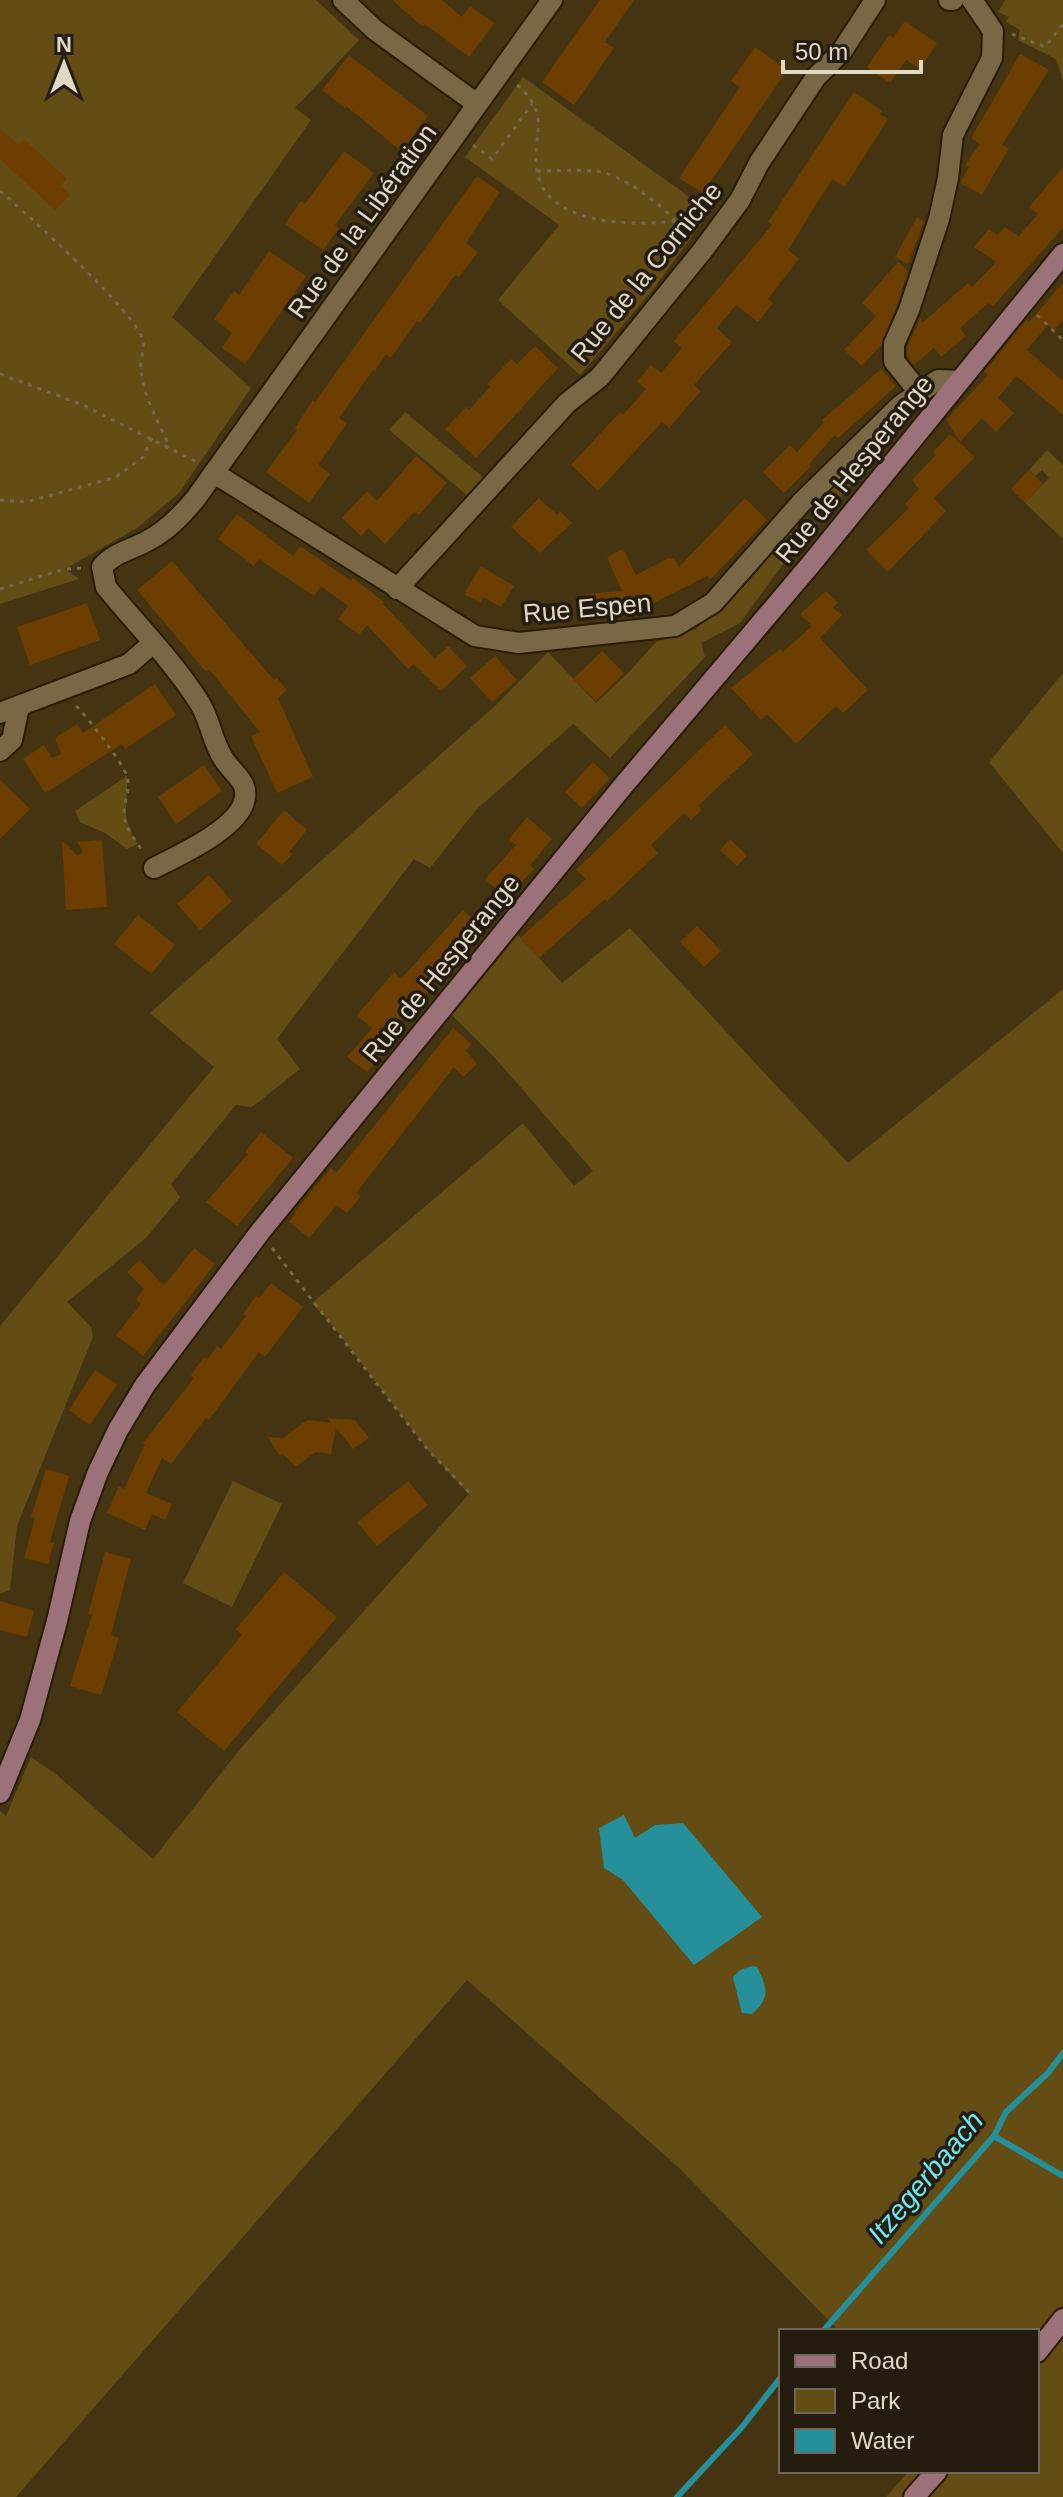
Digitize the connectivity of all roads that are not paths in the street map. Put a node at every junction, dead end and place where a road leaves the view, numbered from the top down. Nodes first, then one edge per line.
1 (343, 0) edge
2 (552, 0) edge
3 (875, 0) edge
4 (972, 0) edge
5 (477, 104) junction
6 (1063, 254) edge
7 (959, 381) junction
8 (918, 391) junction
9 (214, 473) junction
10 (397, 589) junction
11 (153, 643) junction
12 (10, 710) edge
13 (0, 751) edge
14 (154, 868) road end
15 (0, 1793) edge
16 (1063, 2319) edge
17 (1039, 2349) edge
18 (935, 2473) edge
19 (914, 2497) edge

1 - 5 street
2 - 5 street, Rue de la Libération
3 - 10 street, Rue de la Corniche
4 - 8 street
5 - 9 street, Rue de la Libération
6 - 7 main road, Rue de Hesperange
7 - 8 street, Rue Espen
7 - 15 main road, Rue de Hesperange
8 - 10 street, Rue Espen
9 - 10 street, Rue Espen
9 - 11 street, Rue de la Libération
11 - 12 street
11 - 14 street
12 - 13 street
16 - 17 main road
18 - 19 main road

